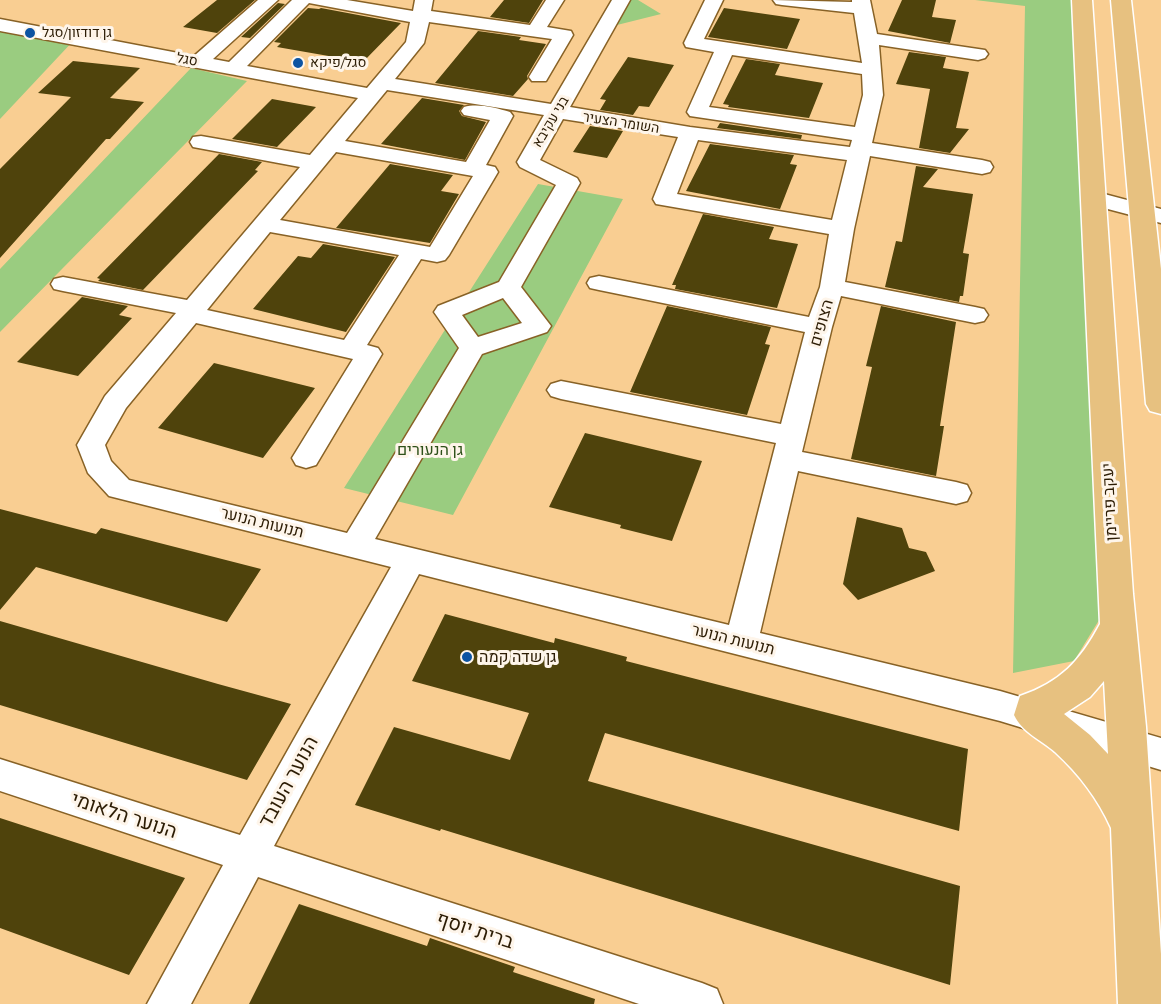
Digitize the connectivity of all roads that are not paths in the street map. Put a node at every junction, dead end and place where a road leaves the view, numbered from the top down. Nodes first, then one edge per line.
1 (269, 0) edge
2 (302, 0) edge
3 (316, 0) edge
4 (555, 0) edge
5 (621, 0) edge
6 (714, 0) edge
7 (782, 0) edge
8 (1082, 0) edge
9 (1121, 0) edge
10 (862, 5) edge
11 (422, 11) edge
12 (0, 25) edge
13 (535, 31) junction
14 (868, 38) junction
15 (725, 48) junction
16 (978, 54) dead end
17 (198, 62) junction
18 (233, 69) junction
19 (872, 70) junction
20 (539, 76) dead end
21 (378, 89) junction
22 (459, 109) dead end
23 (557, 113) junction
24 (690, 133) junction
25 (201, 142) dead end
26 (862, 146) junction
27 (324, 154) junction
28 (982, 167) dead end
29 (473, 169) junction
30 (1094, 198) junction
31 (1153, 213) edge
32 (265, 224) junction
33 (842, 230) junction
34 (414, 251) junction
35 (599, 283) dead end
36 (63, 284) dead end
37 (832, 286) junction
38 (507, 287) junction
39 (192, 311) junction
40 (975, 315) dead end
41 (819, 327) junction
42 (472, 348) junction
43 (351, 350) junction
44 (561, 390) dead end
45 (1161, 404) edge
46 (789, 447) junction
47 (306, 458) dead end
48 (956, 493) dead end
49 (355, 546) junction
50 (410, 561) junction
51 (1118, 623) junction
52 (741, 642) junction
53 (1023, 710) junction
54 (1139, 737) edge
55 (1161, 754) edge
56 (0, 775) edge
57 (1132, 829) junction
58 (249, 857) junction
59 (168, 1004) edge
60 (702, 1004) edge
61 (1141, 1004) edge

1 - 17 street
2 - 18 street
3 - 11 street
4 - 13 street
5 - 23 street, בני עקיבא
6 - 15 street
7 - 10 street
8 - 30 main road, יעקב פריימן
9 - 31 main road
10 - 14 street, הצופים
11 - 13 street
11 - 21 street, תנועות הנוער
12 - 17 street, סגל
13 - 20 street
14 - 16 street
14 - 19 street, הצופים
15 - 19 street
15 - 26 street
17 - 18 street, סגל
18 - 21 street, סגל
19 - 26 street, הצופים
21 - 23 street, השומר הצעיר
21 - 27 street, תנועות הנוער
22 - 29 street
23 - 24 street, השומר הצעיר
23 - 38 street, בני עקיבא
24 - 26 street, השומר הצעיר
24 - 33 street
25 - 27 street
26 - 28 street
26 - 33 street, הצופים
27 - 29 street
27 - 32 street, תנועות הנוער
29 - 34 street
30 - 31 street
30 - 51 main road, יעקב פריימן
31 - 45 main road
32 - 34 street
32 - 39 street, תנועות הנוער
33 - 37 street, הצופים
34 - 43 street
35 - 41 street
36 - 39 street
37 - 40 street
37 - 41 street, הצופים
38 - 42 street
38 - 42 street
39 - 43 street
39 - 49 street, תנועות הנוער
41 - 46 street, הצופים
42 - 49 street
43 - 47 street
44 - 46 street
46 - 48 street
46 - 52 street, הצופים
49 - 50 street, תנועות הנוער
50 - 52 street, תנועות הנוער
50 - 58 street, הנוער העובד
51 - 53 main road
51 - 54 main road, יעקב פריימן
52 - 53 street, תנועות הנוער
53 - 54 street, תנועות הנוער
53 - 57 main road
54 - 55 street, תנועות הנוער
54 - 57 main road, יעקב פריימן
56 - 58 street, הנוער הלאומי
57 - 61 main road, יעקב פריימן
58 - 59 street, הנוער העובד
58 - 60 street, ברית יוסף

